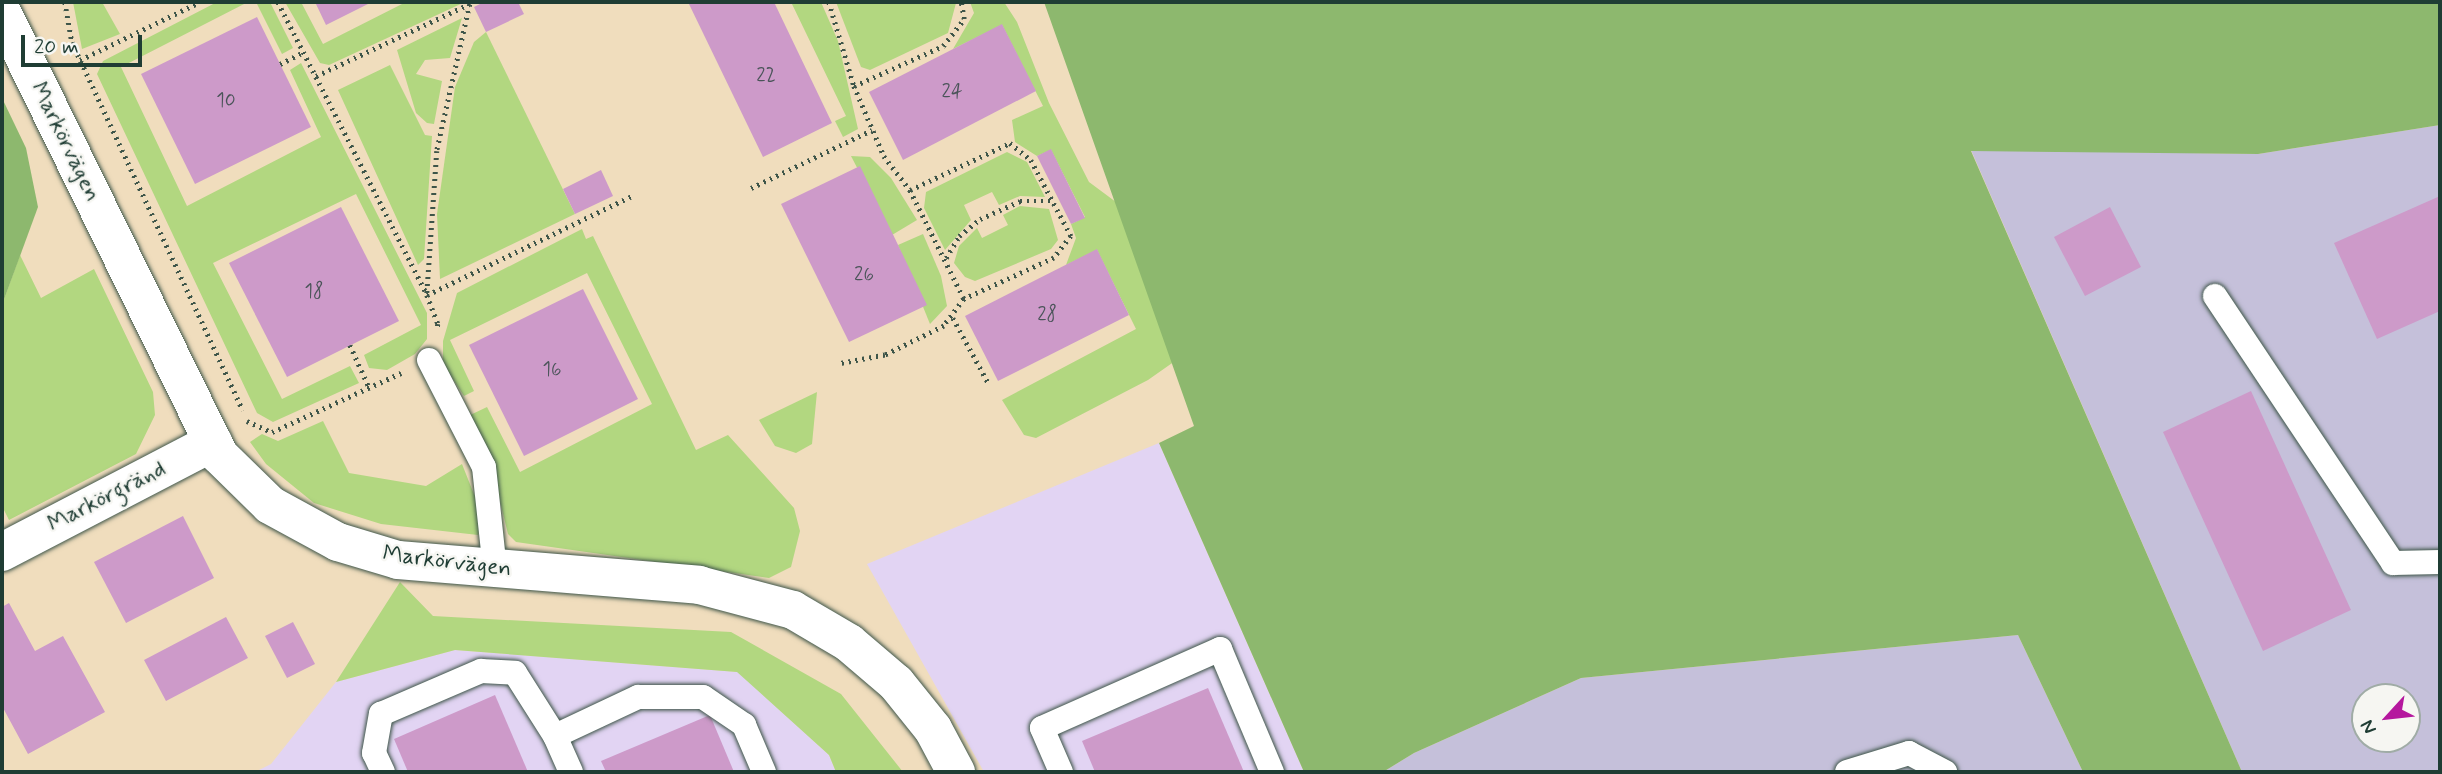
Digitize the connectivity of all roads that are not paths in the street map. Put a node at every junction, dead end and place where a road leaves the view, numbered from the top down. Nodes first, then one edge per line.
1 (2, 12) edge
2 (2215, 296) dead end
3 (429, 360) road end
4 (213, 442) junction
5 (2, 552) edge
6 (2440, 562) edge
7 (495, 569) junction
8 (555, 736) junction
9 (383, 772) edge
10 (571, 772) edge
11 (764, 772) edge
12 (956, 772) edge
13 (1061, 772) edge
14 (1272, 772) edge
15 (1847, 772) edge
16 (1945, 772) edge

1 - 4 street, Markörvägen
2 - 6 lane
3 - 7 lane
4 - 5 street, Markörgränd
4 - 7 street, Markörvägen
7 - 12 street, Markörvägen
8 - 9 lane
8 - 10 lane
8 - 11 lane
13 - 14 lane
15 - 16 lane

